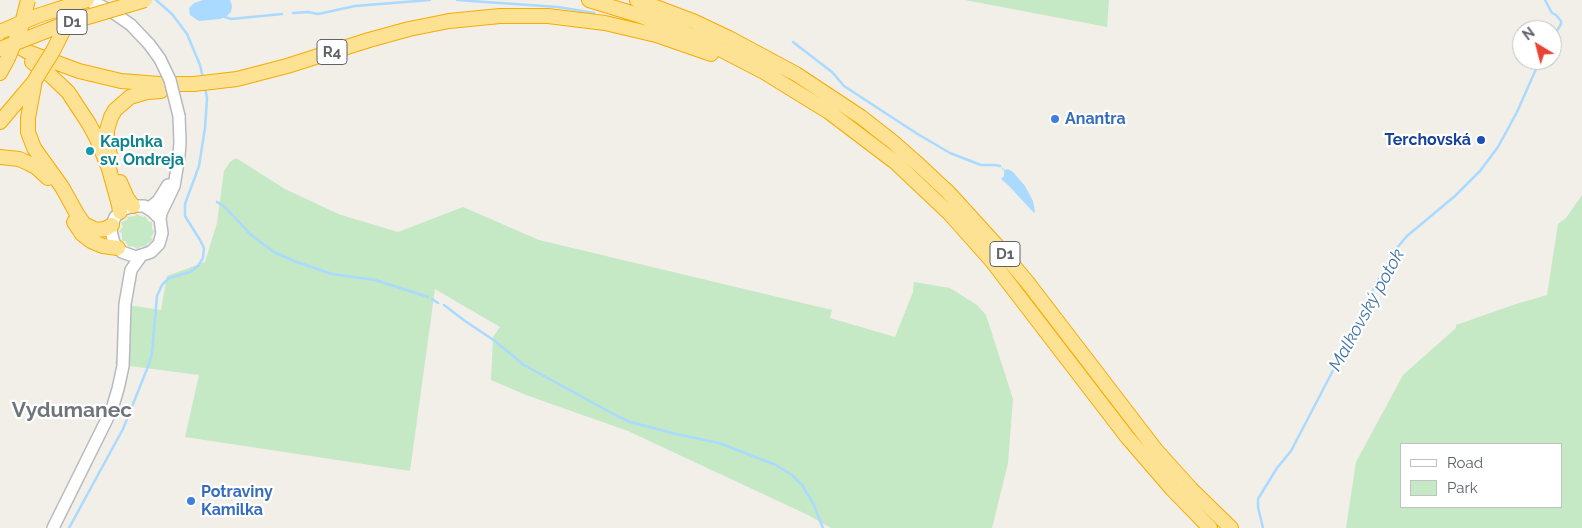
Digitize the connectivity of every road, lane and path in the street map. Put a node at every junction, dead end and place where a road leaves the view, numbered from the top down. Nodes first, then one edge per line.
1 (28, 0) edge
2 (76, 0) edge
3 (86, 0) edge
4 (145, 0) edge
5 (589, 0) edge
6 (637, 0) edge
7 (658, 0) edge
8 (693, 21) junction
9 (3, 43) edge
10 (764, 72) junction
11 (0, 73) edge
12 (35, 80) junction
13 (194, 84) junction
14 (0, 122) edge
15 (0, 157) edge
16 (174, 175) junction
17 (133, 206) junction
18 (148, 208) junction
19 (120, 212) junction
20 (160, 219) junction
21 (112, 225) junction
22 (120, 250) junction
23 (142, 256) junction
24 (126, 304) junction
25 (53, 528) edge
26 (1210, 528) edge
27 (1230, 528) edge

1 - 9 highway, bridge
2 - 12 highway, bridge
3 - 9 highway, D1, bridge
3 - 16 main road, bridge
4 - 9 highway, D1, bridge
5 - 10 highway, D1
6 - 8 highway, D1
7 - 8 highway
8 - 27 highway, D1
9 - 11 highway
9 - 13 highway, R4
9 - 19 highway
10 - 13 highway, R4
10 - 26 highway, D1
12 - 14 highway
12 - 21 highway
13 - 17 highway
15 - 22 highway
16 - 18 main road
16 - 20 main road
17 - 18 main road
17 - 19 main road
18 - 20 main road
19 - 21 main road
20 - 23 main road
21 - 22 main road
22 - 23 main road
22 - 24 main road
23 - 24 main road
24 - 25 main road

